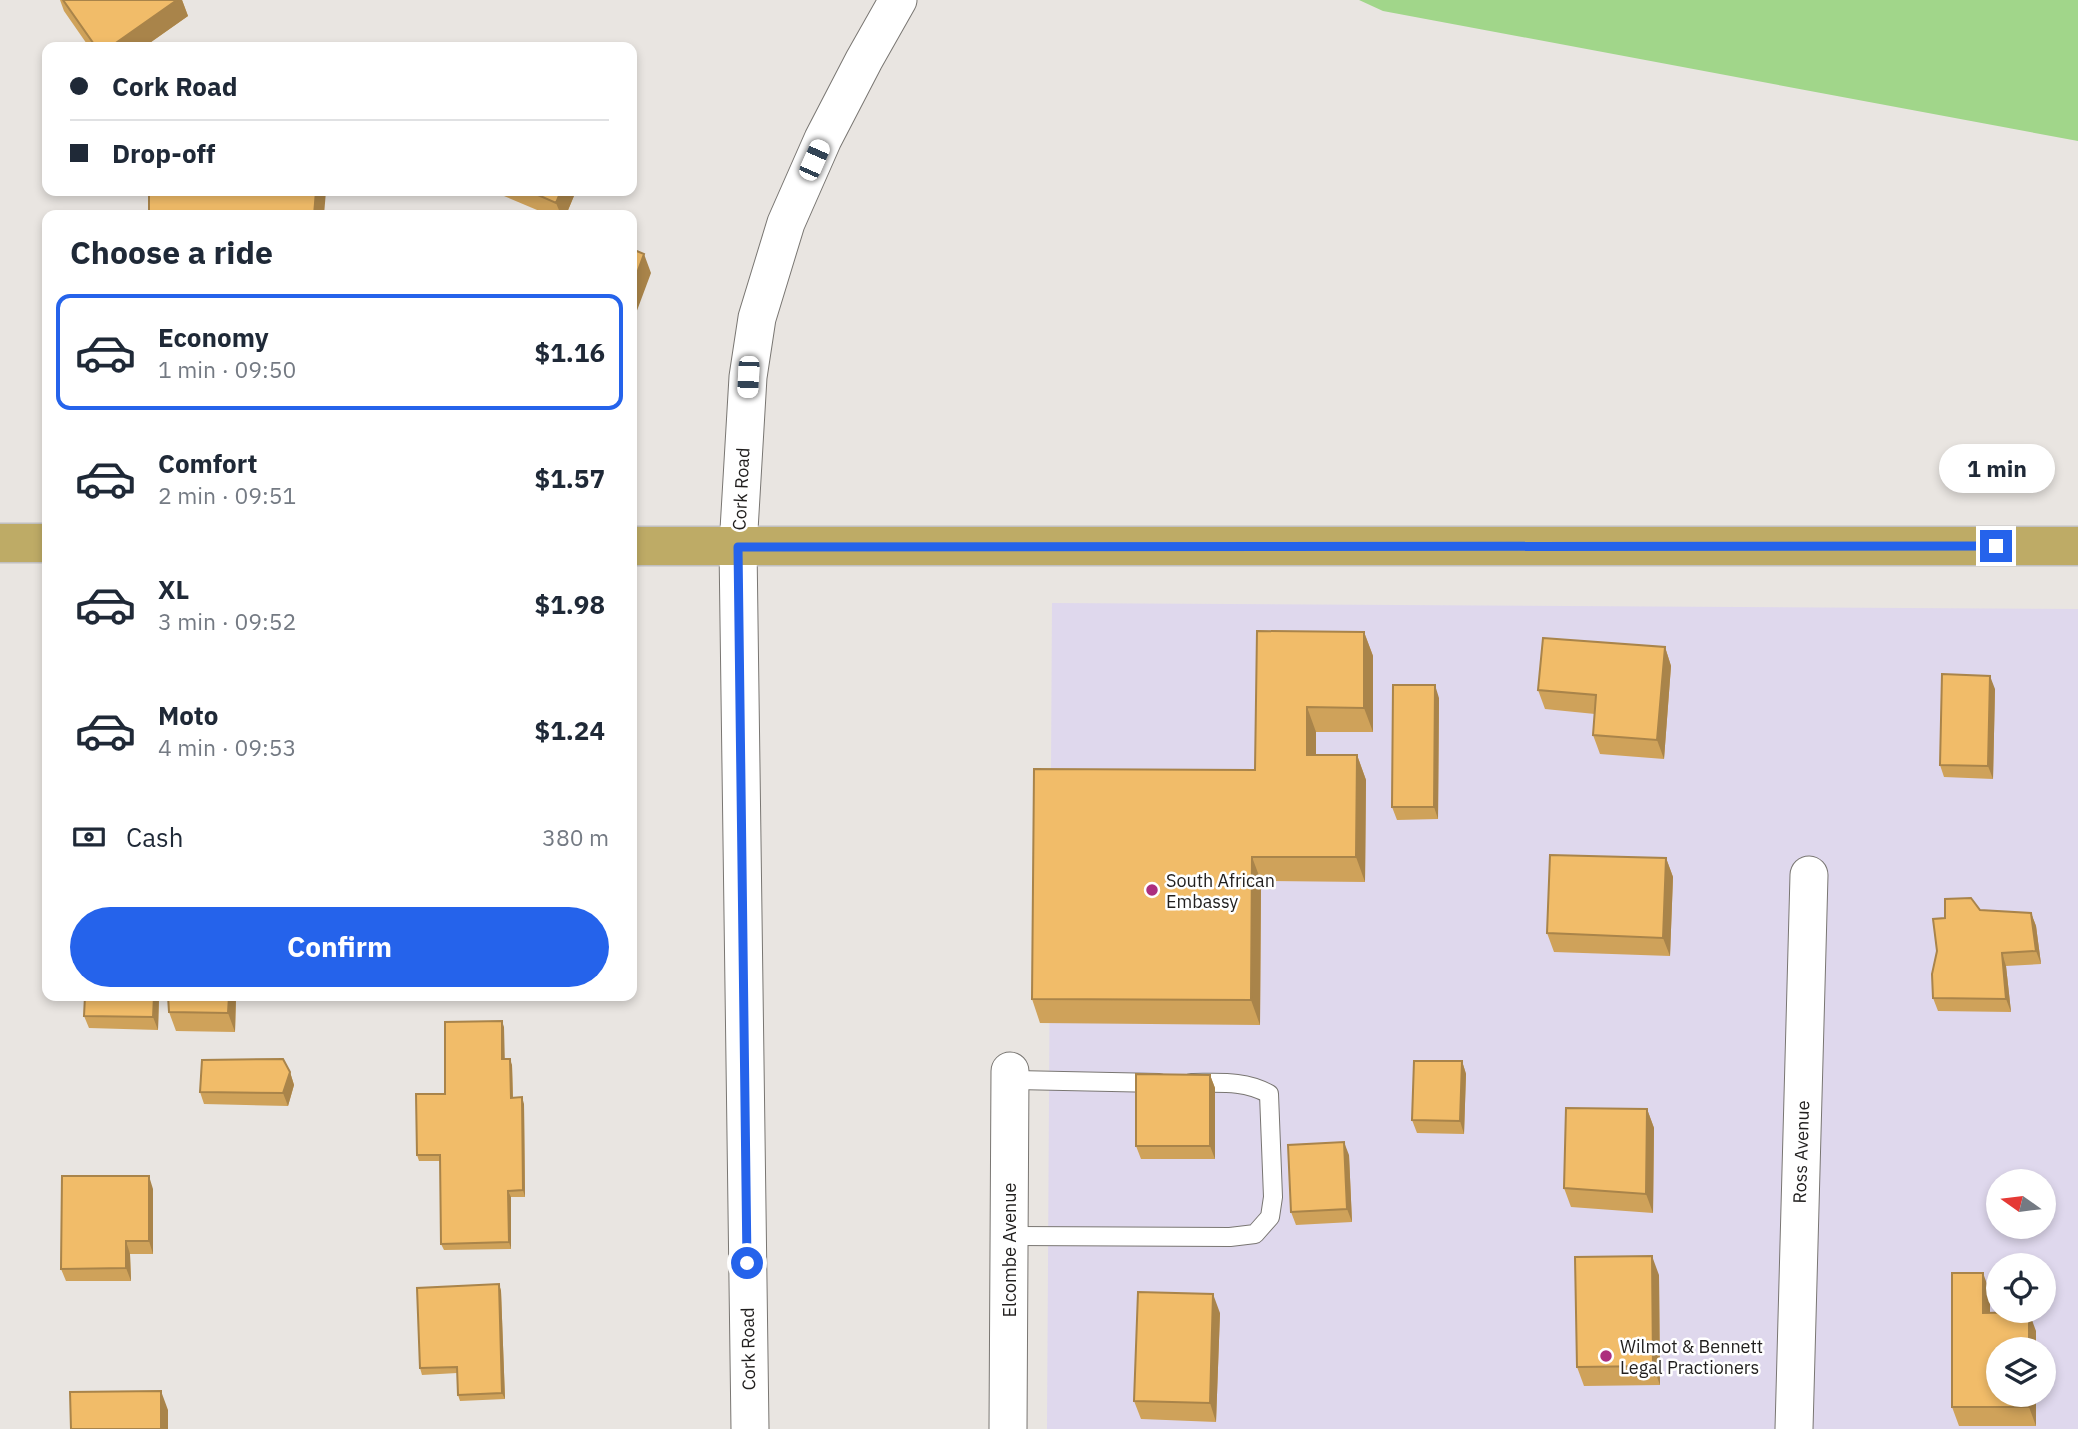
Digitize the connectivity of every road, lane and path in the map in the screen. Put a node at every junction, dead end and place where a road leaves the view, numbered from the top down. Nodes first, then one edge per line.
1 (898, 0) edge
2 (42, 543) edge
3 (0, 544) edge
4 (637, 546) edge
5 (2078, 546) edge
6 (738, 547) junction
7 (1808, 875) dead end
8 (1010, 1076) joint
9 (1009, 1236) junction
10 (750, 1429) edge
11 (1008, 1429) edge
12 (1794, 1429) edge

1 - 6 street, Cork Road
2 - 3 highway
4 - 6 highway
5 - 6 highway
6 - 10 street, Cork Road
7 - 12 street, Ross Avenue
8 - 9 street, Elcombe Avenue
8 - 9 lane
9 - 11 street, Elcombe Avenue

